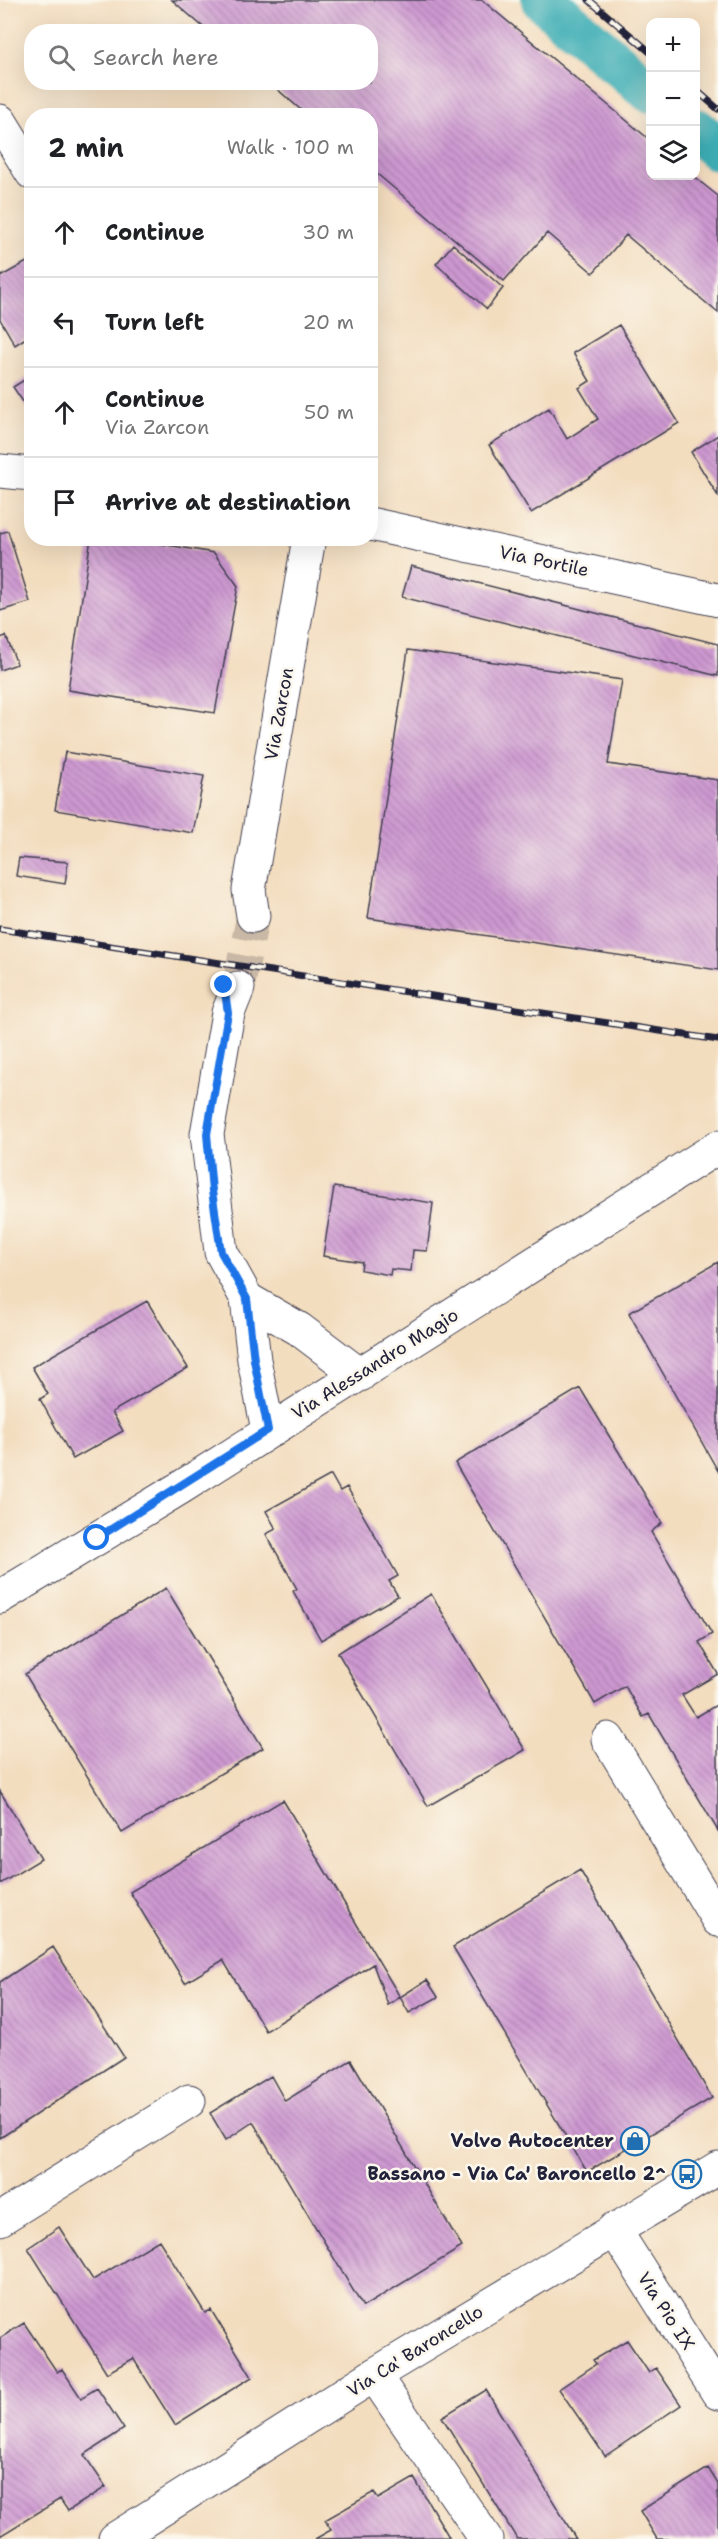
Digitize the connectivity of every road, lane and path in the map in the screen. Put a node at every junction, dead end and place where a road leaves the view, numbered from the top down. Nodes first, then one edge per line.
1 (0, 121) edge
2 (24, 160) edge
3 (0, 471) edge
4 (24, 473) edge
5 (378, 526) edge
6 (308, 546) edge
7 (718, 600) edge
8 (246, 907) tunnel mouth
9 (230, 995) tunnel mouth
10 (718, 1147) edge
11 (247, 1299) junction
12 (360, 1375) junction
13 (268, 1430) junction
14 (0, 1597) edge
15 (608, 1739) dead end
16 (718, 1920) edge
17 (189, 2101) dead end
18 (718, 2168) edge
19 (0, 2219) edge
20 (614, 2229) junction
21 (374, 2375) junction
22 (718, 2393) edge
23 (115, 2539) edge
24 (486, 2539) edge

1 - 2 street
3 - 4 street
5 - 7 street, Via Portile
6 - 8 street, Via Zarcon
9 - 11 street
10 - 12 street, Via Alessandro Magio
11 - 12 street
11 - 13 street
12 - 13 street, Via Alessandro Magio
13 - 14 street, Via Alessandro Magio
15 - 16 street
17 - 19 street
18 - 20 street, Via Ca' Baroncello
20 - 21 street, Via Ca' Baroncello
20 - 22 street, Via Pio IX
21 - 23 street, Via Ca' Baroncello
21 - 24 street

